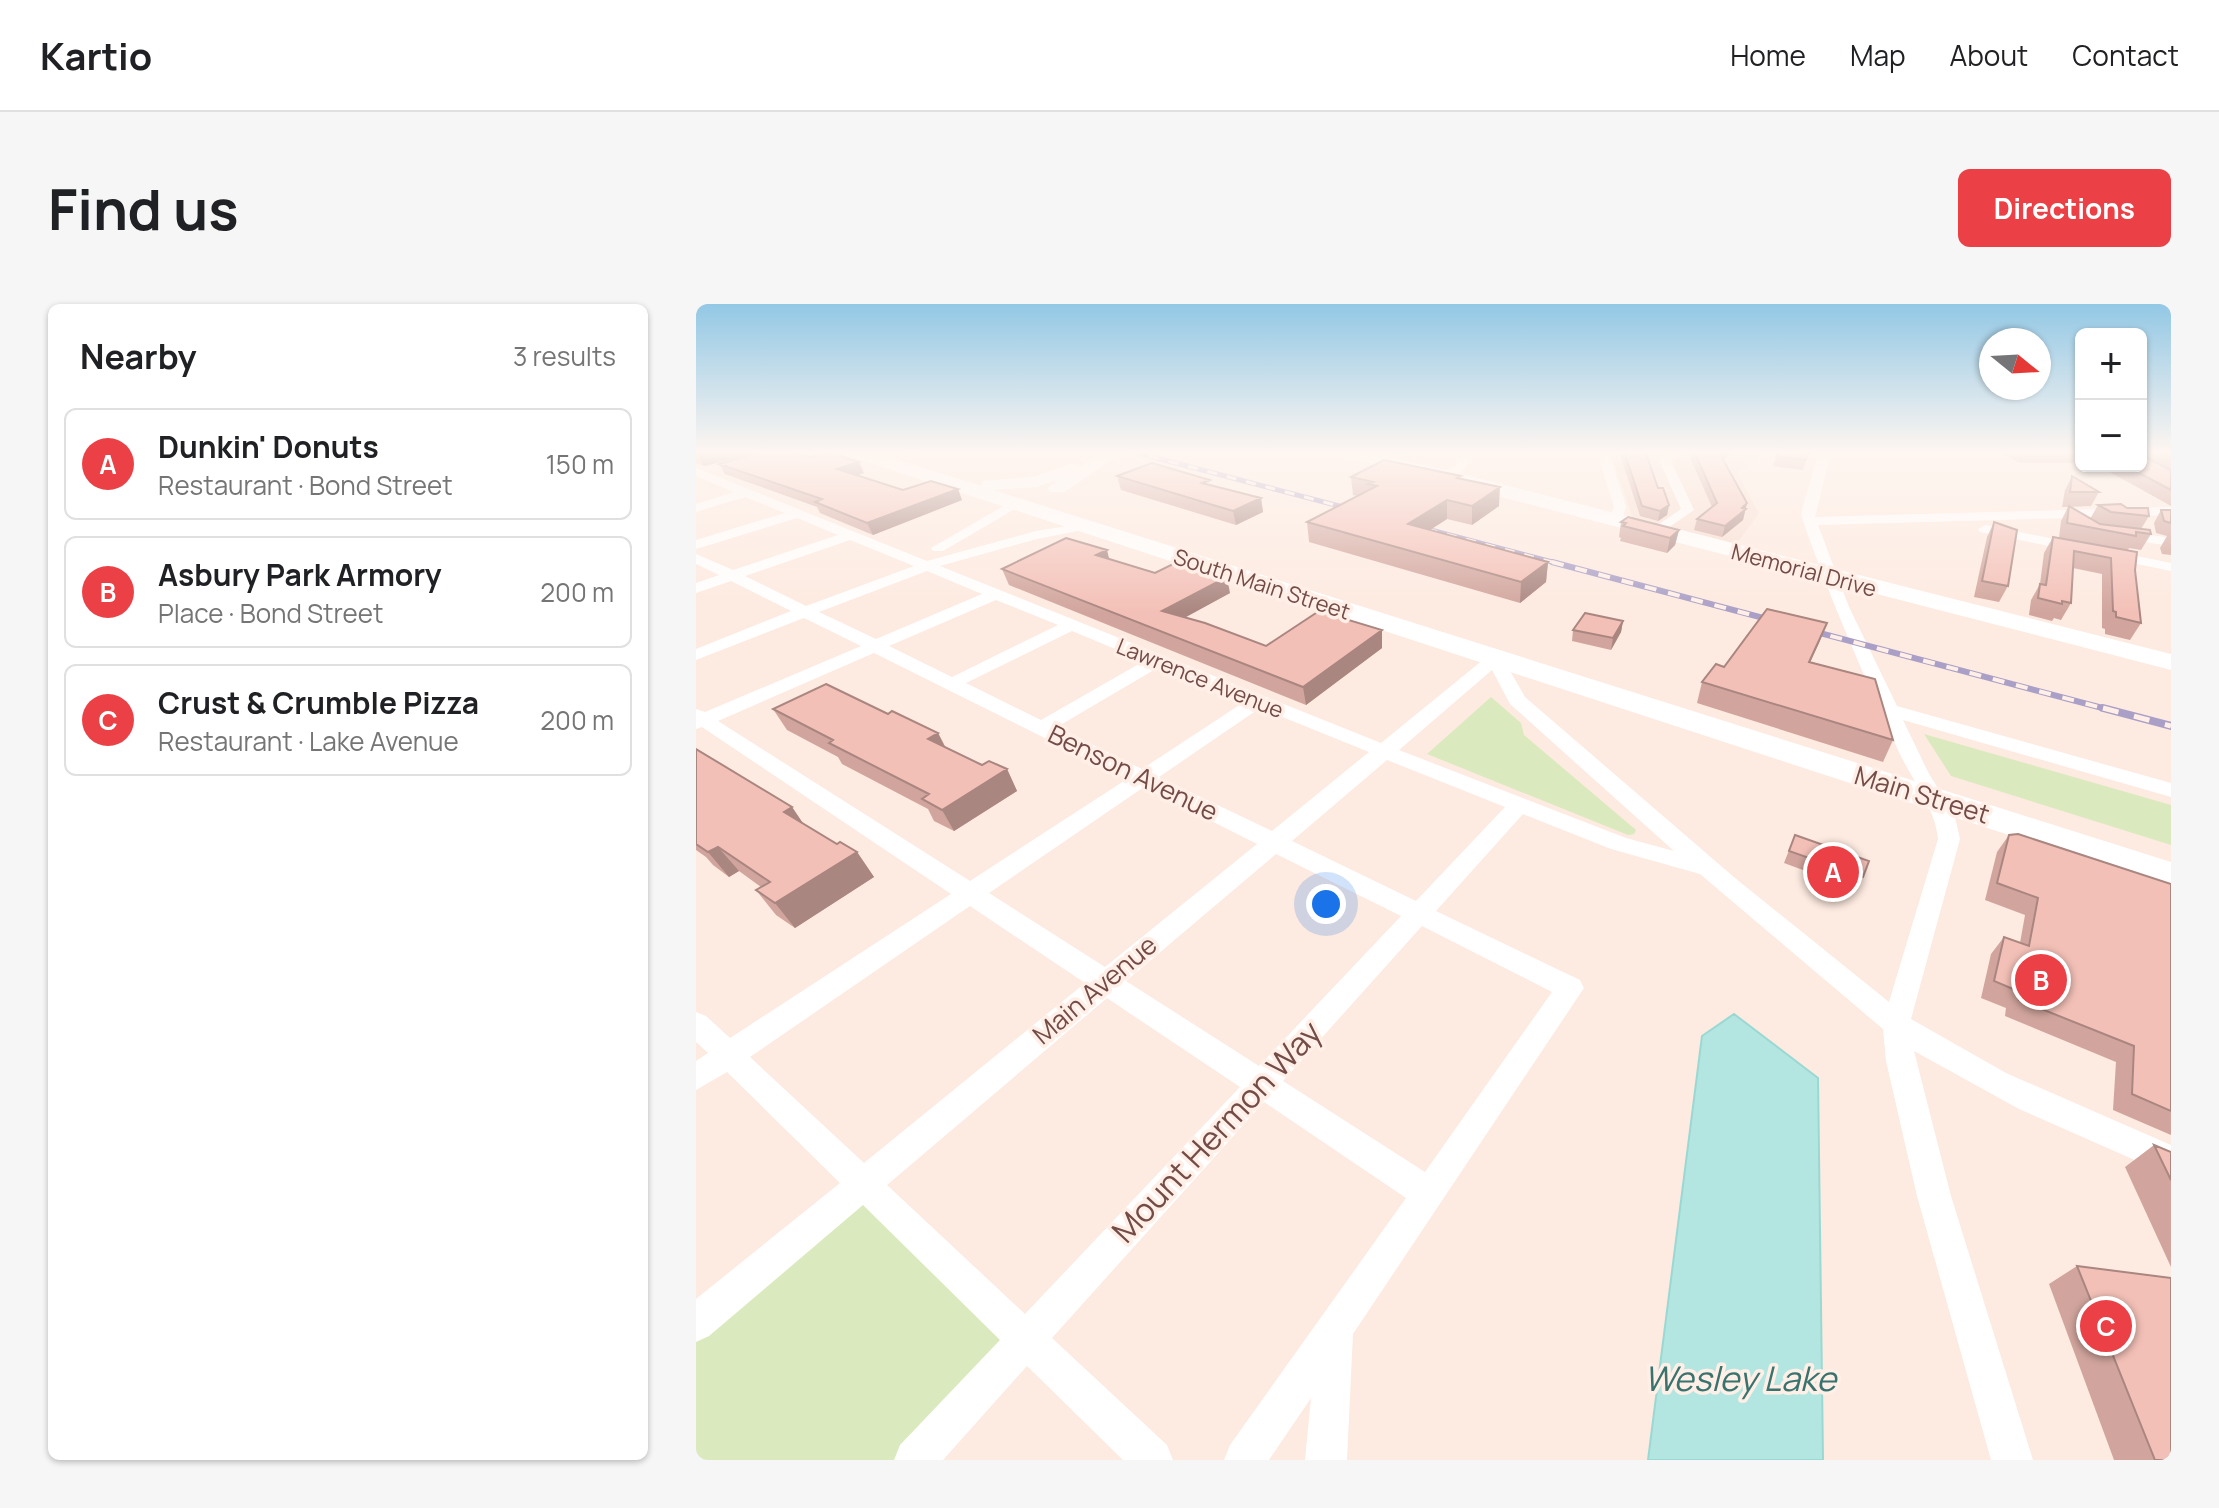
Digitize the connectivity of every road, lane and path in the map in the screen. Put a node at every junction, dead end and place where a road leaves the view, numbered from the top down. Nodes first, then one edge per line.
1 (773, 505) edge
2 (1016, 505) edge
3 (1025, 505) edge
4 (1059, 505) edge
5 (1559, 505) edge
6 (1619, 505) edge
7 (1686, 505) edge
8 (1810, 505) edge
9 (2171, 511) edge
10 (795, 514) junction
11 (2062, 514) junction
12 (1966, 517) junction
13 (1928, 518) junction
14 (1616, 520) junction
15 (1810, 521) junction
16 (1082, 523) junction
17 (1658, 531) junction
18 (2010, 535) junction
19 (848, 536) junction
20 (2171, 542) edge
21 (696, 545) edge
22 (696, 558) edge
23 (918, 563) junction
24 (2171, 567) edge
25 (732, 576) junction
26 (1828, 577) junction
27 (696, 588) edge
28 (993, 595) junction
29 (798, 608) junction
30 (1070, 626) junction
31 (696, 640) edge
32 (873, 646) junction
33 (696, 655) edge
34 (1495, 659) junction
35 (1157, 661) junction
36 (2171, 662) edge
37 (951, 684) junction
38 (1258, 701) junction
39 (1890, 710) junction
40 (1673, 717) joint
41 (699, 719) edge
42 (1041, 728) junction
43 (1386, 750) junction
44 (1144, 778) junction
45 (2171, 790) edge
46 (1936, 800) junction
47 (1520, 804) junction
48 (1275, 843) junction
49 (1709, 869) junction
50 (2171, 875) edge
51 (970, 895) junction
52 (1419, 912) junction
53 (1104, 982) junction
54 (696, 1024) edge
55 (1896, 1024) junction
56 (729, 1055) junction
57 (696, 1077) edge
58 (1262, 1084) junction
59 (2171, 1161) edge
60 (863, 1184) junction
61 (1430, 1194) junction
62 (696, 1323) edge
63 (1335, 1327) junction
64 (1027, 1341) junction
65 (915, 1460) edge
66 (1152, 1460) edge
67 (1245, 1460) edge
68 (1326, 1460) edge
69 (2012, 1460) edge

1 - 10 street, Lawrence Avenue
2 - 23 street
3 - 16 main road, South Main Street
4 - 16 main road
5 - 14 main road, Memorial Drive
6 - 14 street
7 - 17 street
8 - 15 street
9 - 11 street
10 - 19 street, Lawrence Avenue
10 - 21 street
11 - 12 street
11 - 20 street
12 - 13 street
12 - 18 street
13 - 15 street
13 - 18 street
14 - 17 main road, Memorial Drive
15 - 26 street
16 - 23 street
16 - 34 main road, South Main Street
17 - 26 main road, Memorial Drive
18 - 24 street
19 - 23 street, Lawrence Avenue
19 - 25 street
22 - 25 street, Benson Avenue
23 - 28 street, Lawrence Avenue
23 - 29 street
25 - 27 street
25 - 29 street, Benson Avenue
26 - 36 main road, Memorial Drive
26 - 39 street
28 - 30 street, Lawrence Avenue
28 - 32 street
29 - 31 street
29 - 32 street, Benson Avenue
29 - 33 street
30 - 35 street, Lawrence Avenue
30 - 37 street
32 - 37 street, Benson Avenue
32 - 41 street
34 - 40 main road, South Main Street
34 - 43 street, Main Avenue
34 - 49 street
35 - 38 street, Lawrence Avenue
35 - 42 street
37 - 42 street, Benson Avenue
38 - 43 street, Lawrence Avenue
38 - 44 street
39 - 45 street
39 - 46 street
40 - 46 main road, Main Street
41 - 51 street
42 - 44 street, Benson Avenue
43 - 47 street, Lawrence Avenue
43 - 48 street, Main Avenue
44 - 48 street, Benson Avenue
44 - 51 street
46 - 50 main road, Main Street
46 - 55 street
47 - 49 street, Lawrence Avenue
47 - 52 street, Mount Hermon Way
48 - 52 street, Benson Avenue
48 - 53 street, Main Avenue
49 - 55 street
51 - 53 street
51 - 56 street
52 - 58 street, Mount Hermon Way
52 - 61 street, Benson Avenue
53 - 58 street
53 - 60 street, Main Avenue
54 - 56 street
55 - 59 street
55 - 69 street
56 - 57 street
56 - 60 street
58 - 61 street
58 - 64 street, Mount Hermon Way
60 - 62 street, Main Avenue
60 - 64 street
61 - 63 street
63 - 67 street
63 - 68 street
64 - 65 street, Mount Hermon Way
64 - 66 street

